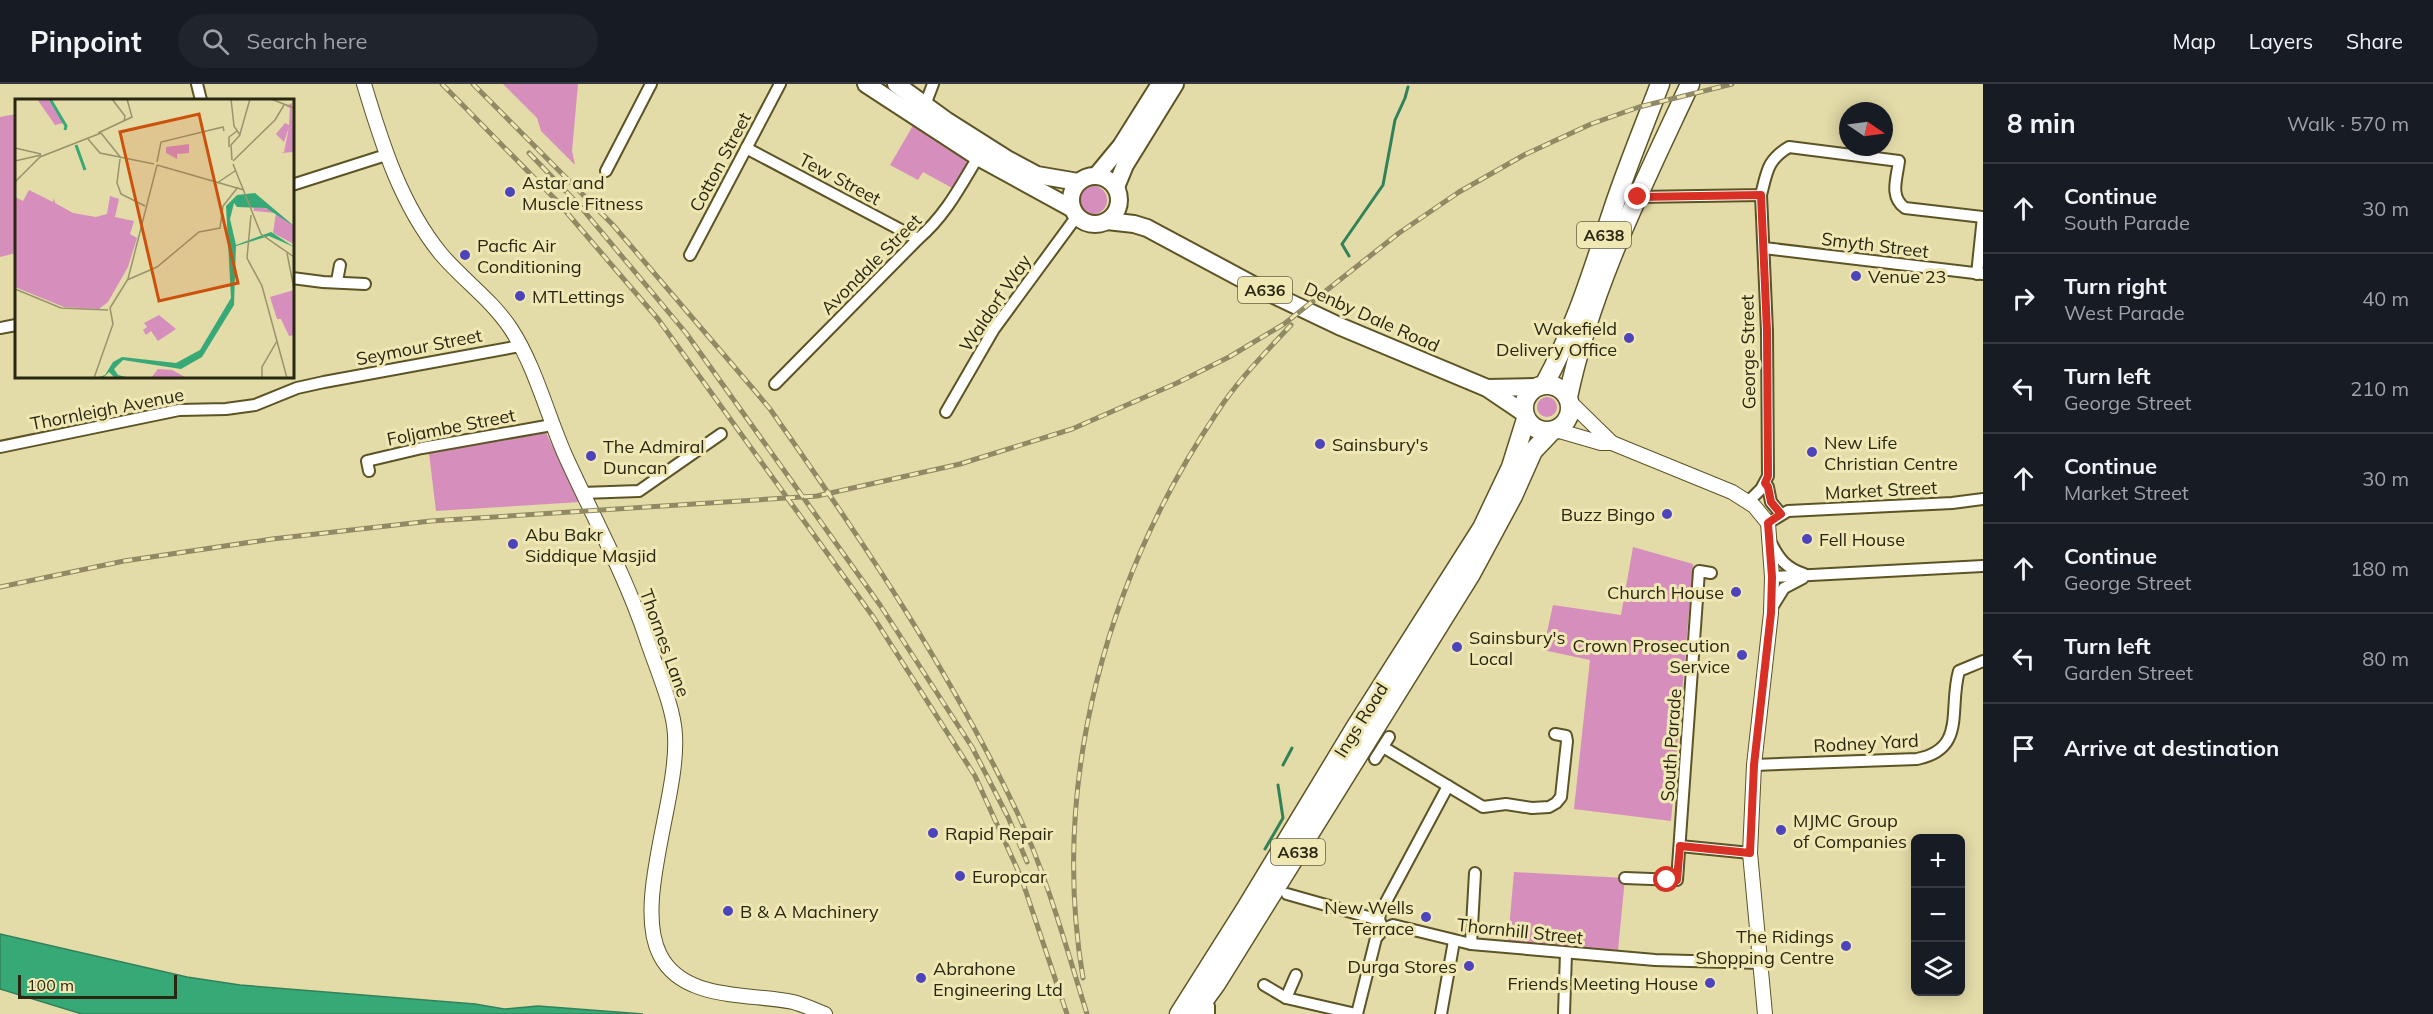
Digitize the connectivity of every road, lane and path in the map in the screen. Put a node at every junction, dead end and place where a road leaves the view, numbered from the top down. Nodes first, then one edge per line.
1 (197, 84) edge
2 (363, 84) edge
3 (651, 84) edge
4 (780, 84) edge
5 (866, 84) edge
6 (896, 84) edge
7 (933, 84) edge
8 (1160, 84) edge
9 (1175, 84) edge
10 (1660, 84) edge
11 (1690, 84) edge
12 (201, 99) edge
13 (925, 105) junction
14 (746, 148) junction
15 (386, 155) junction
16 (978, 157) junction
17 (606, 171) dead end
18 (1097, 175) junction
19 (1078, 182) junction
20 (294, 184) edge
21 (1117, 192) junction
22 (1761, 195) junction
23 (1638, 197) junction
24 (1074, 212) junction
25 (1983, 217) edge
26 (1107, 221) junction
27 (1147, 228) junction
28 (918, 238) junction
29 (1764, 248) junction
30 (690, 255) dead end
31 (340, 265) dead end
32 (1980, 274) edge
33 (294, 278) edge
34 (337, 281) junction
35 (364, 284) dead end
36 (15, 325) edge
37 (0, 328) edge
38 (520, 346) junction
39 (324, 382) joint
40 (775, 384) dead end
41 (1540, 386) junction
42 (1487, 388) junction
43 (1569, 400) junction
44 (946, 411) dead end
45 (1525, 416) junction
46 (552, 425) junction
47 (1554, 430) junction
48 (721, 434) dead end
49 (1612, 443) junction
50 (0, 447) edge
51 (369, 471) dead end
52 (1765, 483) junction
53 (582, 494) junction
54 (1983, 499) edge
55 (1748, 502) junction
56 (1781, 514) junction
57 (1768, 523) junction
58 (1770, 540) junction
59 (1983, 566) edge
60 (1711, 573) dead end
61 (1809, 575) junction
62 (1772, 577) junction
63 (1771, 609) junction
64 (1983, 661) edge
65 (1413, 666) junction
66 (1376, 696) junction
67 (1385, 728) junction
68 (1555, 734) dead end
69 (1383, 747) junction
70 (1375, 759) dead end
71 (1754, 765) junction
72 (1448, 786) junction
73 (1680, 846) junction
74 (1750, 853) junction
75 (1475, 873) dead end
76 (1625, 878) dead end
77 (1287, 894) dead end
78 (1381, 924) junction
79 (1454, 941) junction
80 (1471, 944) junction
81 (1566, 953) junction
82 (1761, 963) junction
83 (1296, 975) dead end
84 (1264, 986) dead end
85 (1286, 998) junction
86 (1205, 1012) edge
87 (825, 1014) edge
88 (1179, 1014) edge
89 (1357, 1014) edge
90 (1441, 1014) edge
91 (1564, 1014) edge
92 (1765, 1014) edge

1 - 12 street
2 - 15 street, Thornes Lane
3 - 17 street
4 - 14 street, Cotton Street
5 - 16 main road, A636
6 - 13 main road
7 - 13 street
8 - 18 main road
9 - 21 main road
10 - 41 highway, A638
11 - 23 highway, A638
13 - 19 main road
14 - 28 street, Tew Street
14 - 30 street, Cotton Street
15 - 20 street
15 - 38 street, Thornes Lane
16 - 24 main road, A636
16 - 28 street, Avondale Street
18 - 19 main road
18 - 21 main road, A636
19 - 24 main road
21 - 26 main road
21 - 27 main road, Denby Dale Road / A636
22 - 23 street
22 - 25 street, George Street
22 - 29 street, George Street
23 - 43 highway, A638
24 - 26 main road, A636
24 - 44 street, Waldorf Way
25 - 32 street
26 - 27 main road, Denby Dale Road / A636
27 - 42 main road, Denby Dale Road / A636
28 - 40 street, Avondale Street
29 - 32 street, Smyth Street
29 - 52 street, George Street
31 - 34 street
33 - 34 street
34 - 35 street
36 - 37 street
38 - 39 street, Seymour Street
38 - 46 street, Thornes Lane
39 - 50 street, Thornleigh Avenue
41 - 42 main road, Denby Dale Road / A636
41 - 43 highway
41 - 45 highway, A638
42 - 45 main road, Denby Dale Road / A636
43 - 47 highway, A638
43 - 49 street
45 - 47 highway
45 - 66 highway, Ings Road / A638
46 - 51 street, Foljambe Street
46 - 53 street, Thornes Lane
47 - 49 street
47 - 65 highway, Ings Road / A638
48 - 53 street
49 - 55 street
52 - 55 street
52 - 56 street
53 - 87 street, Thornes Lane
54 - 56 street, Market Street
55 - 57 street
56 - 57 street, Market Street
57 - 58 street
58 - 61 street
58 - 62 street
59 - 61 street
60 - 73 street, South Parade
61 - 62 street
61 - 63 street
62 - 63 street
63 - 71 street
64 - 71 street, Rodney Yard
65 - 66 highway
65 - 67 highway, Ings Road / A638
66 - 67 highway
66 - 88 highway, Ings Road / A638
67 - 69 street
67 - 86 highway, Ings Road / A638
68 - 72 street
69 - 70 street
69 - 72 street
71 - 74 street
72 - 78 street
73 - 74 street
73 - 76 street, South Parade
74 - 82 street
75 - 80 street
77 - 78 street, Thornhill Street
78 - 79 street, Thornhill Street
78 - 89 street
79 - 80 street, Thornhill Street
79 - 90 street
80 - 81 street, Thornhill Street
81 - 82 street, Thornhill Street
81 - 91 street
82 - 92 street
83 - 85 street
84 - 85 street
85 - 89 street

